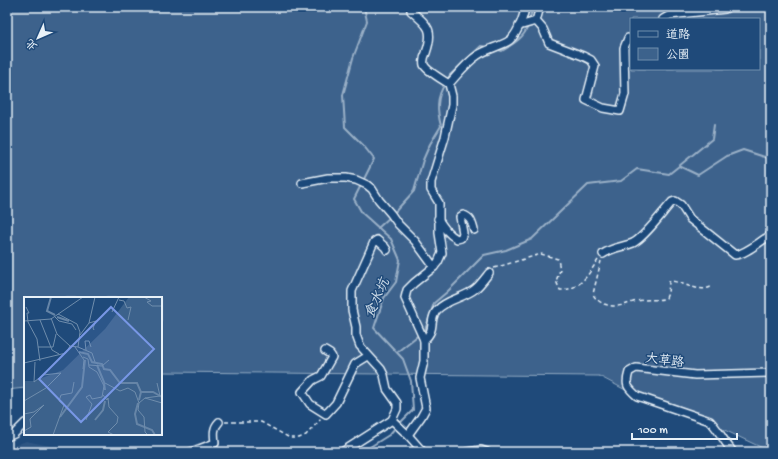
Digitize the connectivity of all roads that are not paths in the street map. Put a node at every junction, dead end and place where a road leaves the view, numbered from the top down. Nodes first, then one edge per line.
1 (411, 7) edge
2 (525, 7) edge
3 (540, 7) edge
4 (727, 7) edge
5 (665, 18) edge
6 (535, 21) junction
7 (521, 25) junction
8 (630, 39) edge
9 (449, 84) junction
10 (302, 184) dead end
11 (438, 219) junction
12 (474, 230) dead end
13 (771, 235) edge
14 (387, 250) dead end
15 (604, 254) road end
16 (434, 267) junction
17 (489, 273) road end
18 (422, 336) junction
19 (325, 351) dead end
20 (368, 356) junction
21 (771, 373) edge
22 (392, 420) junction
23 (219, 422) road end
24 (24, 424) edge
25 (408, 435) junction
26 (7, 437) edge
27 (191, 452) edge
28 (342, 452) edge
29 (422, 452) edge
30 (467, 452) edge
31 (487, 452) edge
32 (733, 452) edge

1 - 9 street
2 - 7 street
3 - 6 street
4 - 5 street
6 - 7 street
6 - 8 street
7 - 9 street
9 - 11 street
10 - 16 street
11 - 12 street
11 - 16 street
13 - 15 street
14 - 20 street
16 - 18 street
17 - 18 street
18 - 25 street
19 - 20 street
20 - 22 street
21 - 32 street, 大草路
22 - 25 street
22 - 28 street
23 - 27 street
24 - 26 street
25 - 29 street
30 - 31 street

